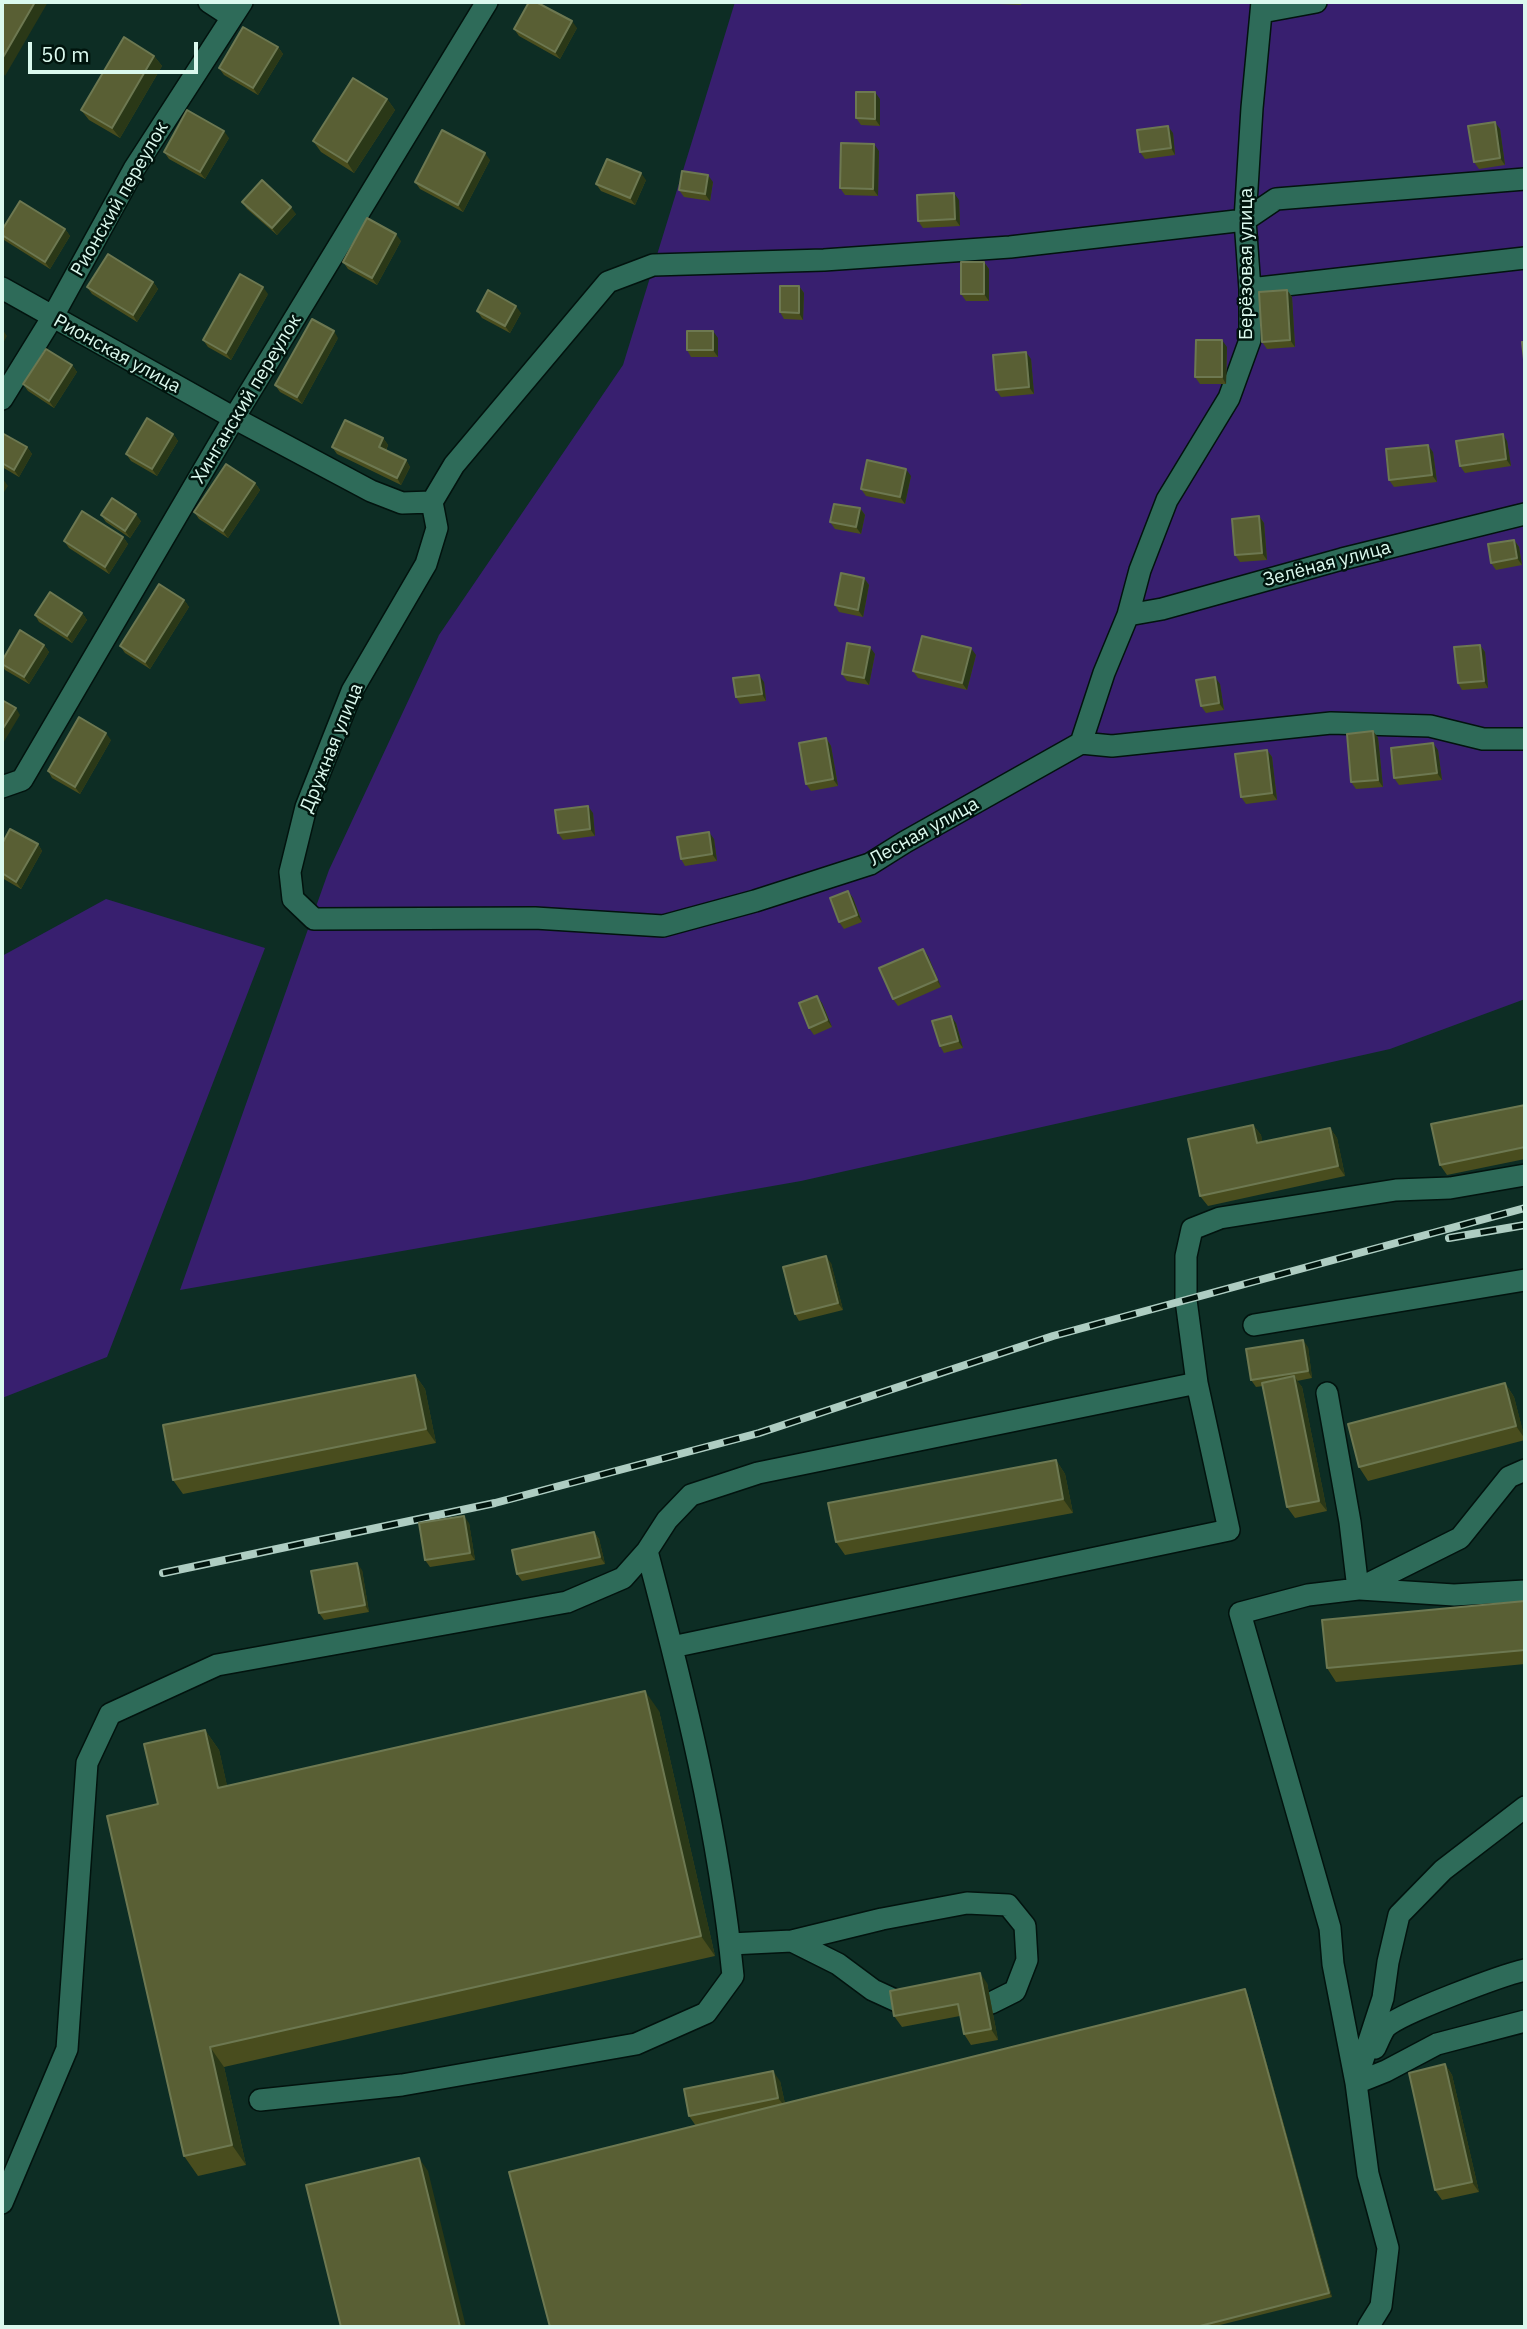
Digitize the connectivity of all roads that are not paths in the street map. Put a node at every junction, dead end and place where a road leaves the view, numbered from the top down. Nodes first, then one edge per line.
1 (209, 2) edge
2 (487, 2) edge
3 (1316, 2) edge
4 (1262, 7) edge
5 (237, 10) edge
6 (1525, 179) edge
7 (1245, 220) junction
8 (1525, 258) edge
9 (2, 288) edge
10 (1250, 289) junction
11 (52, 318) junction
12 (2, 399) edge
13 (234, 418) junction
14 (432, 502) junction
15 (1525, 514) edge
16 (1128, 615) junction
17 (1525, 739) edge
18 (1081, 743) junction
19 (2, 788) edge
20 (314, 919) joint
21 (1525, 1175) edge
22 (1525, 1280) edge
23 (1254, 1325) dead end
24 (1197, 1383) junction
25 (1328, 1393) dead end
26 (1525, 1470) edge
27 (647, 1551) junction
28 (1358, 1589) junction
29 (1525, 1591) edge
30 (672, 1647) junction
31 (1525, 1807) edge
32 (792, 1941) junction
33 (730, 1944) junction
34 (1525, 1970) edge
35 (897, 2001) edge
36 (991, 2003) dead end
37 (1525, 2021) edge
38 (1356, 2083) junction
39 (260, 2100) dead end
40 (2, 2203) edge
41 (1368, 2327) edge

1 - 5 street
2 - 13 street, Хинганский переулок
3 - 4 street
4 - 7 street, Берёзовая улица
5 - 11 street, Рионский переулок
6 - 7 street
7 - 10 street, Берёзовая улица
7 - 14 street
8 - 10 street
9 - 11 street, Рионская улица
10 - 16 street, Берёзовая улица
11 - 12 street, Рионский переулок
11 - 13 street, Рионская улица
13 - 14 street
13 - 19 street, Хинганский переулок
14 - 20 street, Дружная улица
15 - 16 street, Зелёная улица
16 - 18 street, Берёзовая улица
17 - 18 street
18 - 20 street, Лесная улица
21 - 24 street
22 - 23 street
24 - 27 street
24 - 30 street
25 - 28 street
26 - 28 street
27 - 30 street
27 - 40 street
28 - 29 street
28 - 38 street
30 - 33 street
31 - 38 street
32 - 33 street
32 - 35 street
32 - 36 street
33 - 39 street
34 - 38 street
37 - 38 street
38 - 41 street

